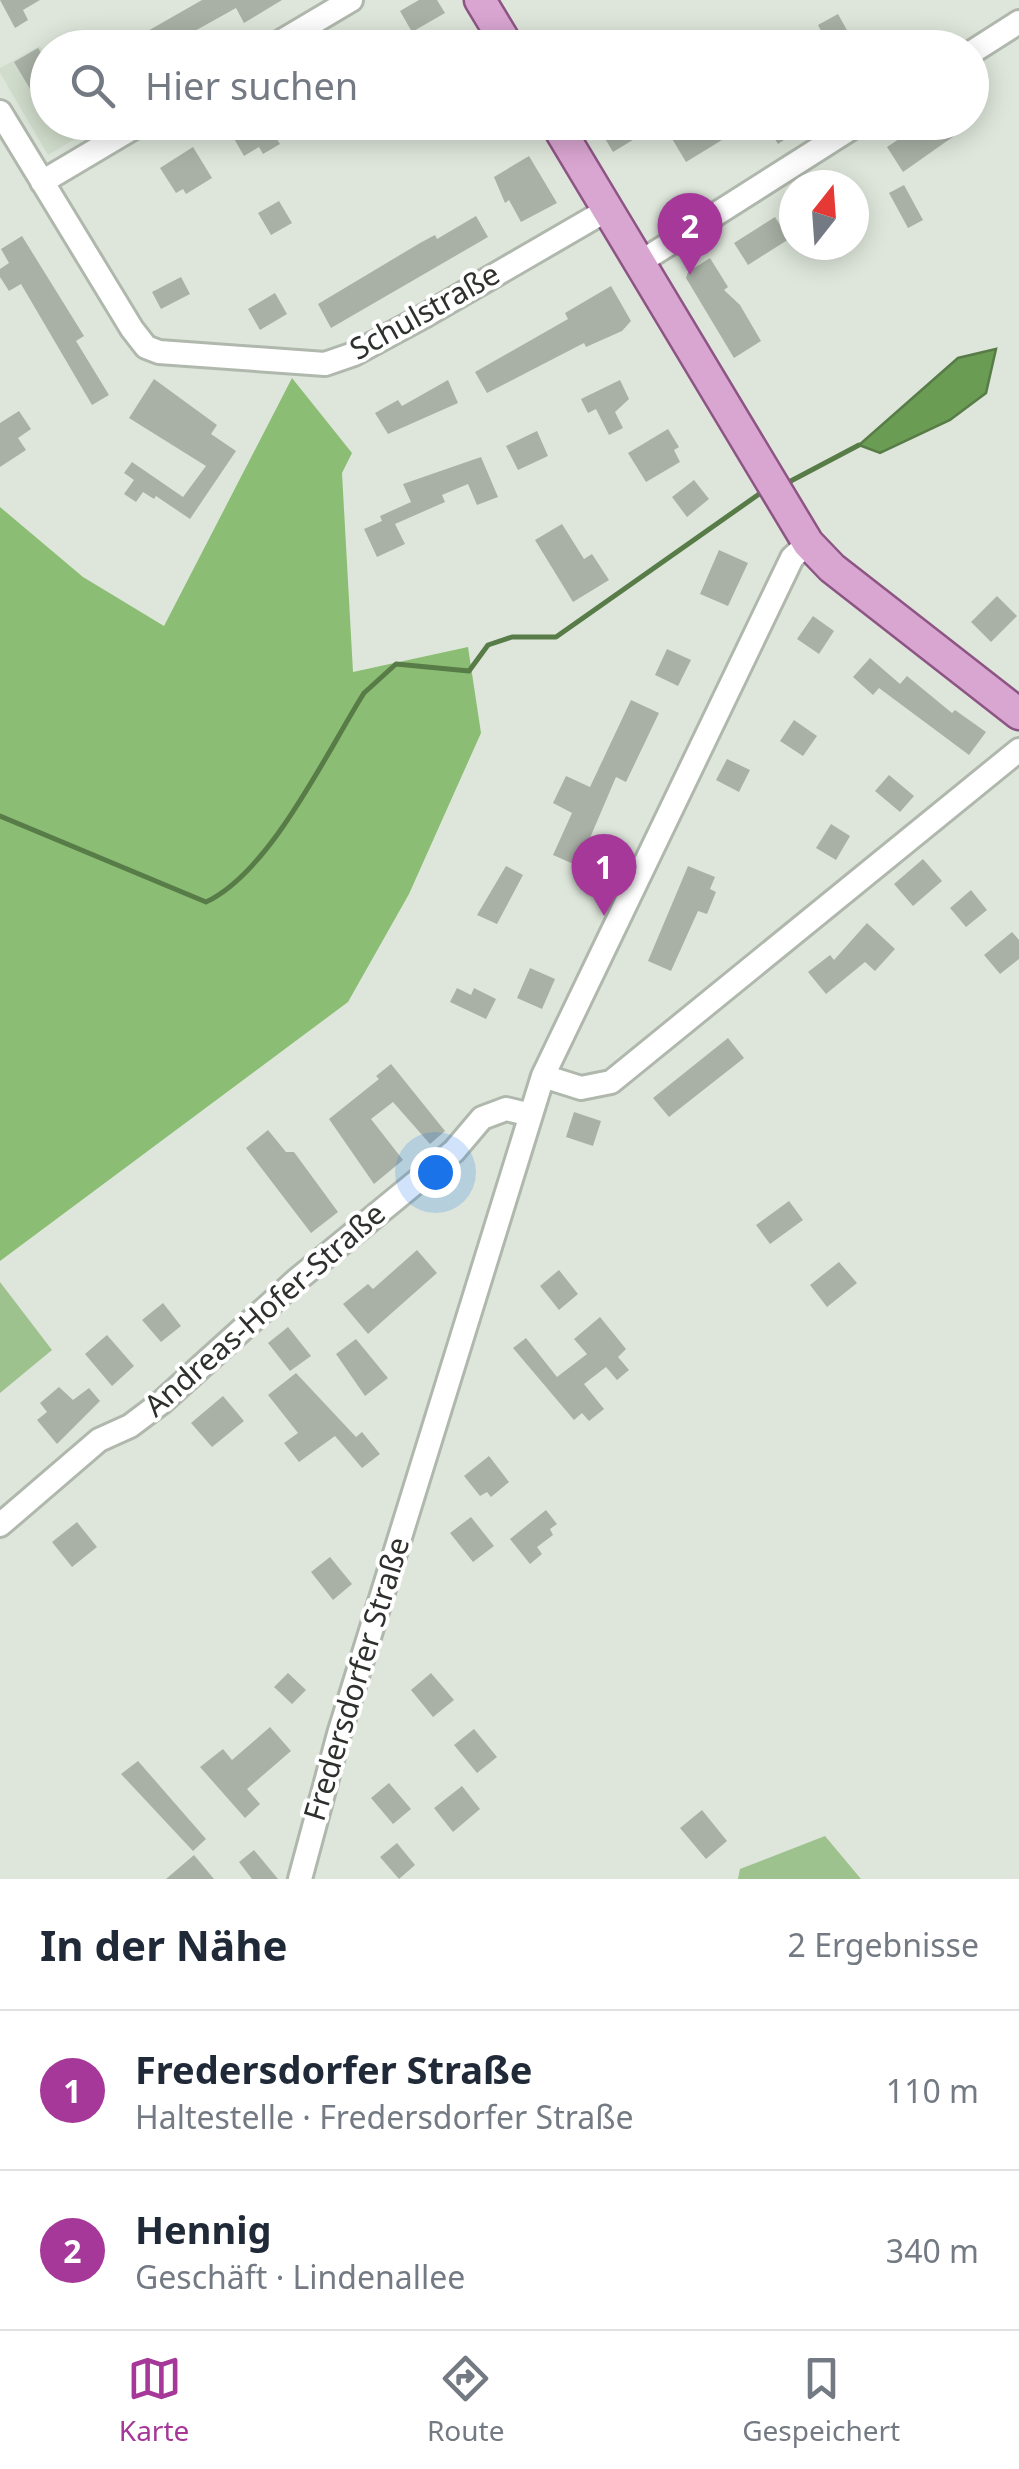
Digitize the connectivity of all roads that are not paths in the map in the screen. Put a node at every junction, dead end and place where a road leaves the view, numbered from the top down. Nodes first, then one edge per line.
1 (350, 0) edge
2 (480, 0) edge
3 (1019, 22) edge
4 (300, 30) edge
5 (498, 30) edge
6 (989, 41) edge
7 (0, 112) edge
8 (113, 140) edge
9 (566, 140) edge
10 (833, 140) edge
11 (42, 182) junction
12 (607, 210) junction
13 (640, 263) junction
14 (808, 543) junction
15 (1019, 714) edge
16 (1019, 750) edge
17 (543, 1076) junction
18 (531, 1115) junction
19 (0, 1525) edge
20 (300, 1879) edge

1 - 4 street
2 - 5 main road
3 - 6 street
7 - 11 street, Schulstraße
8 - 11 street
9 - 12 main road
10 - 13 street
11 - 12 street, Schulstraße
12 - 13 main road
13 - 14 main road
14 - 15 main road
14 - 17 street, Fredersdorfer Straße
16 - 17 street
17 - 18 street, Fredersdorfer Straße
18 - 19 street, Andreas-Hofer-Straße
18 - 20 street, Fredersdorfer Straße

